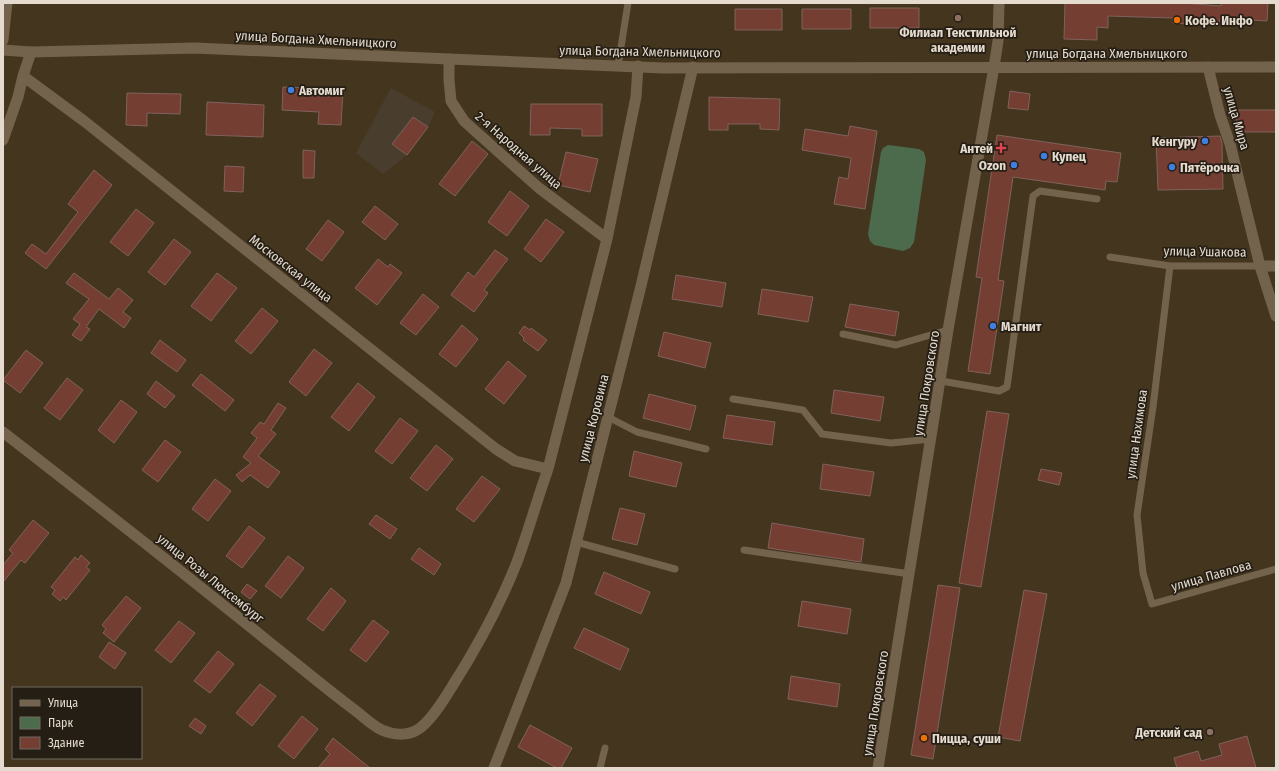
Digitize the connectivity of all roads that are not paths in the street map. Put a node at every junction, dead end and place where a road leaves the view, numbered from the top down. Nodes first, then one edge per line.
1 (7, 3) edge
2 (628, 3) edge
3 (999, 3) edge
4 (3, 40) edge
5 (3, 50) edge
6 (31, 52) junction
7 (449, 60) junction
8 (618, 66) junction
9 (638, 66) junction
10 (693, 67) junction
11 (994, 67) junction
12 (1208, 67) junction
13 (1276, 67) edge
14 (22, 76) junction
15 (3, 140) edge
16 (1097, 198) dead end
17 (607, 239) junction
18 (1110, 257) dead end
19 (1170, 266) junction
20 (1260, 266) junction
21 (1276, 266) edge
22 (1276, 316) edge
23 (948, 330) junction
24 (843, 334) dead end
25 (941, 381) junction
26 (732, 398) dead end
27 (608, 417) junction
28 (3, 432) edge
29 (931, 439) junction
30 (706, 449) dead end
31 (548, 469) junction
32 (576, 542) junction
33 (744, 550) dead end
34 (675, 569) dead end
35 (1276, 569) edge
36 (910, 574) junction
37 (1152, 604) joint
38 (605, 748) dead end
39 (494, 768) edge
40 (600, 768) edge
41 (878, 768) edge

1 - 4 street
2 - 8 lane
3 - 11 street, улица Покровского
5 - 6 street, улица Богдана Хмельницкого
6 - 7 street, улица Богдана Хмельницкого
6 - 14 street
7 - 8 street, улица Богдана Хмельницкого
7 - 17 street, 2-я Народная улица
8 - 9 street, улица Богдана Хмельницкого
9 - 10 street, улица Богдана Хмельницкого
9 - 17 street
10 - 11 street, улица Богдана Хмельницкого
10 - 27 street, улица Коровина
11 - 12 street, улица Богдана Хмельницкого
11 - 23 street, улица Покровского
12 - 13 street, улица Богдана Хмельницкого
12 - 20 street, улица Мира
14 - 15 street
14 - 31 street, Московская улица
16 - 25 lane
17 - 31 street
18 - 19 lane, улица Ушакова
19 - 20 lane, улица Ушакова
19 - 37 lane, улица Нахимова
20 - 21 street, улица Ушакова
20 - 22 street, улица Мира
23 - 24 lane
23 - 25 street, улица Покровского
25 - 29 street, улица Покровского
26 - 29 lane
27 - 30 lane
27 - 32 street, улица Коровина
28 - 31 street, улица Розы Люксембург
29 - 36 street, улица Покровского
32 - 34 lane
32 - 39 street, улица Коровина
33 - 36 lane
35 - 37 lane, улица Павлова
36 - 41 street, улица Покровского
38 - 40 lane

